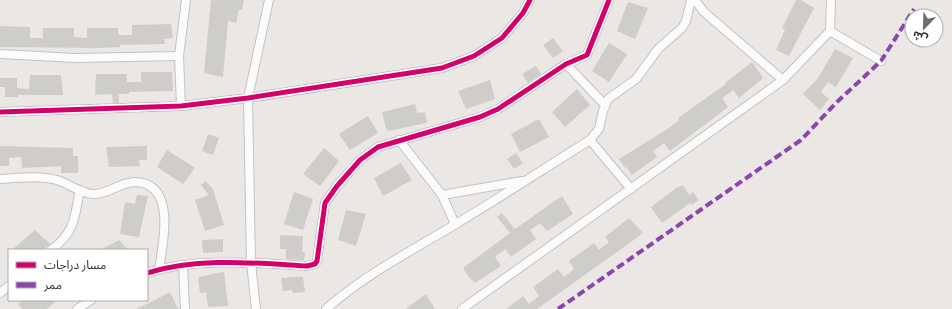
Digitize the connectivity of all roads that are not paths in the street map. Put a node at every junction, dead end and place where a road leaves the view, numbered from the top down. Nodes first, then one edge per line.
1 (186, 0) edge
2 (269, 0) edge
3 (530, 0) edge
4 (609, 0) edge
5 (691, 0) edge
6 (695, 0) edge
7 (831, 0) edge
8 (830, 31) junction
9 (0, 54) edge
10 (179, 56) junction
11 (881, 61) dead end
12 (566, 64) junction
13 (783, 80) junction
14 (248, 98) junction
15 (605, 105) junction
16 (181, 106) junction
17 (0, 112) edge
18 (399, 140) junction
19 (590, 140) junction
20 (0, 178) edge
21 (527, 180) junction
22 (631, 189) junction
23 (80, 190) junction
24 (442, 195) junction
25 (455, 224) junction
26 (52, 249) edge
27 (251, 263) junction
28 (183, 265) junction
29 (159, 269) junction
30 (148, 273) edge
31 (8, 287) edge
32 (0, 294) edge
33 (89, 301) edge
34 (77, 309) edge
35 (185, 309) edge
36 (256, 309) edge
37 (326, 309) edge
38 (462, 309) edge

1 - 10 street
2 - 14 street
3 - 14 street
4 - 12 street
5 - 15 street
6 - 13 street
7 - 8 street
8 - 11 street
8 - 13 street
9 - 10 street
10 - 16 street
12 - 15 street
12 - 18 street
13 - 22 street
14 - 16 street
14 - 27 street
15 - 19 street
16 - 17 street
18 - 24 street
18 - 27 street
19 - 21 street
19 - 22 street
20 - 23 street
21 - 24 street
21 - 25 street
22 - 38 street
23 - 26 street
23 - 29 street
24 - 25 street
25 - 37 street
27 - 28 street
27 - 36 street
28 - 29 street
28 - 35 street
29 - 30 street
31 - 32 street
33 - 34 street

